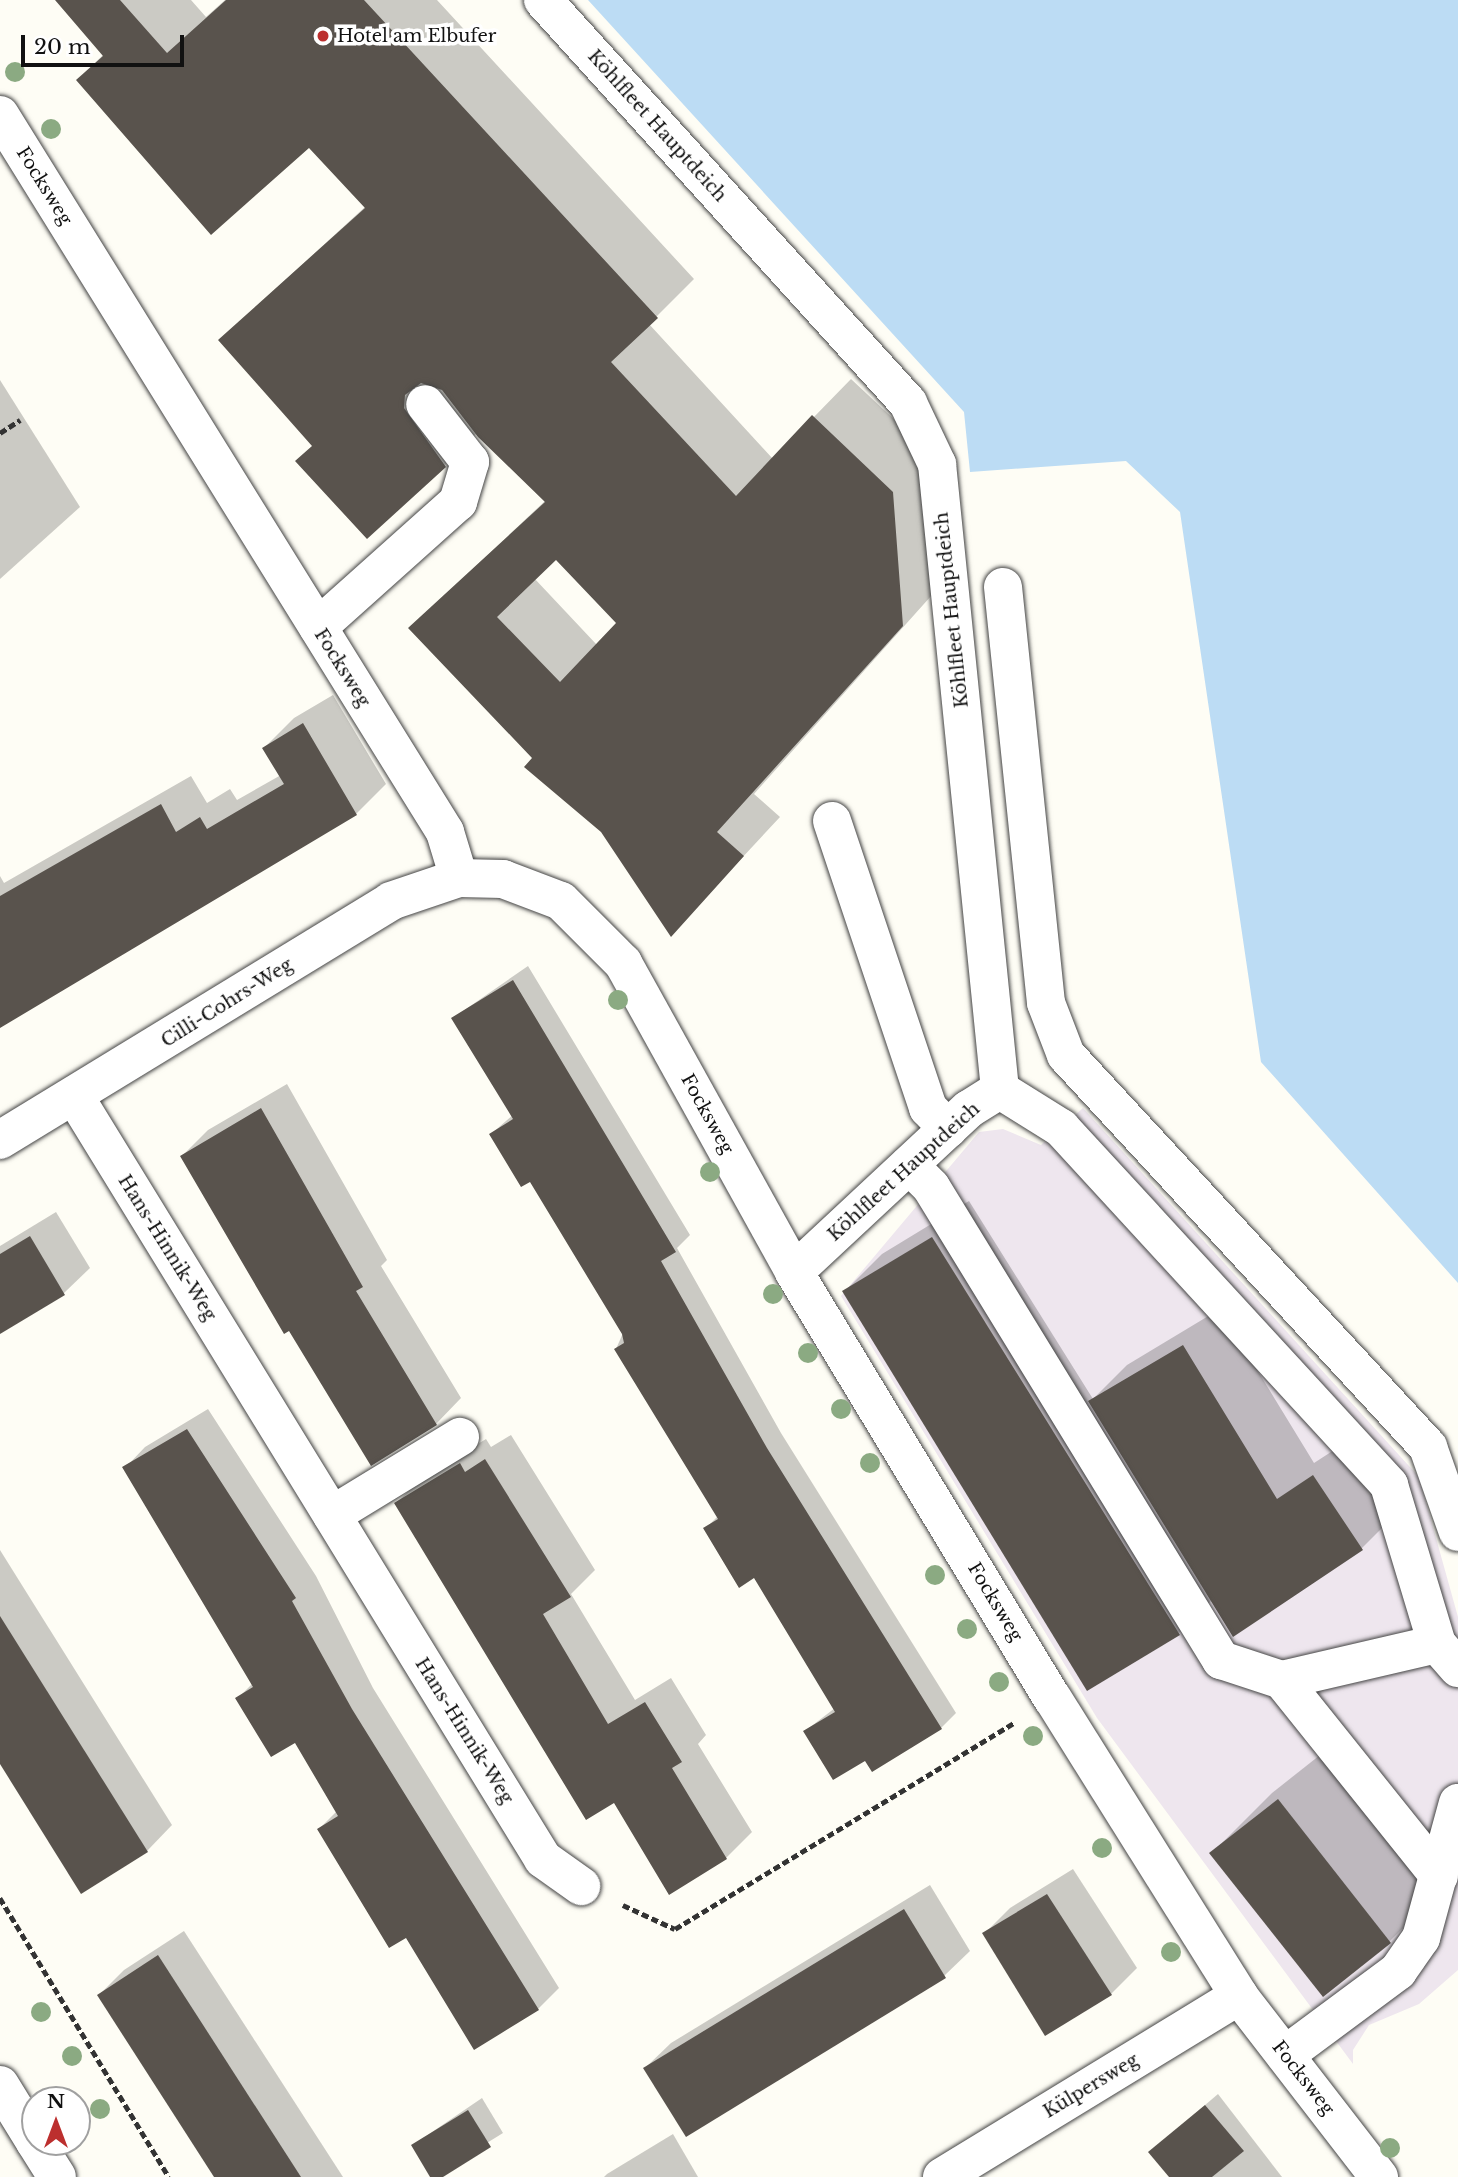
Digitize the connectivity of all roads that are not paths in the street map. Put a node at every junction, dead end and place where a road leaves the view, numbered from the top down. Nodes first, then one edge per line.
1 (543, 0) edge
2 (2, 122) edge
3 (425, 404) dead end
4 (1003, 587) dead end
5 (318, 627) junction
6 (832, 821) dead end
7 (459, 878) junction
8 (1000, 1090) junction
9 (75, 1097) junction
10 (948, 1129) junction
11 (0, 1140) edge
12 (909, 1165) junction
13 (794, 1272) junction
14 (460, 1437) dead end
15 (332, 1515) junction
16 (1458, 1532) edge
17 (1448, 1656) edge
18 (1282, 1680) junction
19 (1458, 1803) edge
20 (1439, 1876) junction
21 (581, 1886) road end
22 (1239, 1996) junction
23 (1285, 2055) junction
24 (0, 2085) edge
25 (21, 2119) edge
26 (44, 2156) edge
27 (57, 2177) edge
28 (942, 2177) edge
29 (1379, 2177) edge

1 - 8 street, Köhlfleet Hauptdeich
2 - 5 street, Focksweg
3 - 5 street
4 - 16 street
5 - 7 street, Focksweg
6 - 10 street
7 - 9 street, Cilli-Cohrs-Weg
7 - 13 street, Focksweg
8 - 10 street, Köhlfleet Hauptdeich
8 - 17 street
9 - 11 street, Cilli-Cohrs-Weg
9 - 15 street, Hans-Hinnik-Weg
10 - 12 street, Köhlfleet Hauptdeich
12 - 13 street, Köhlfleet Hauptdeich
12 - 18 street
13 - 22 street, Focksweg
14 - 15 street
15 - 21 street, Hans-Hinnik-Weg
17 - 18 street
18 - 20 street
19 - 20 street
20 - 23 street
22 - 23 street, Focksweg
22 - 28 street, Külpersweg
23 - 29 street, Focksweg
24 - 25 street
26 - 27 street

